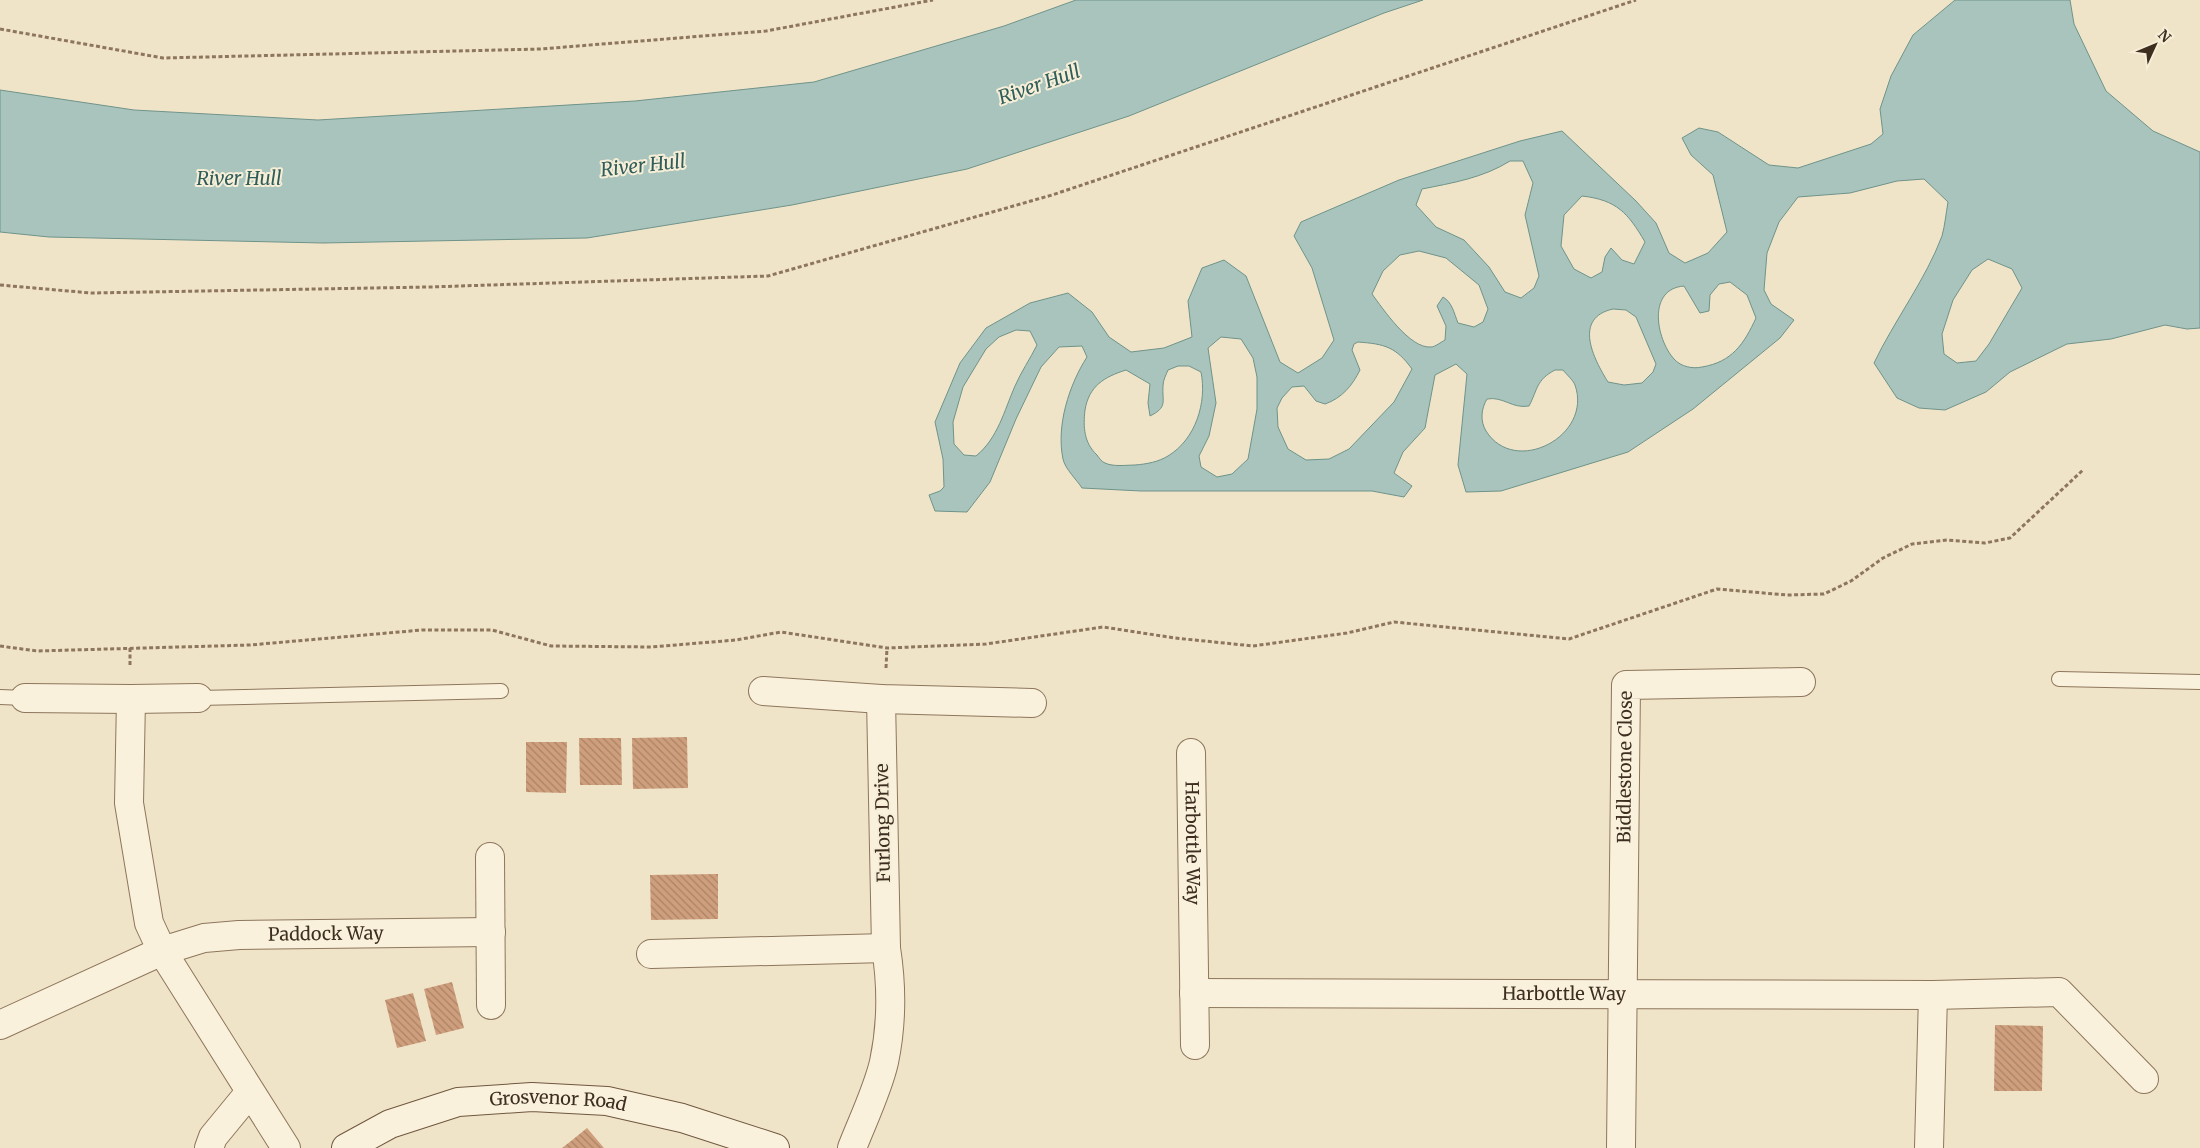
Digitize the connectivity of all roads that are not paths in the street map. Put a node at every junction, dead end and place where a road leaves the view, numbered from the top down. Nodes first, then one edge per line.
1 (2059, 679) dead end
2 (1800, 682) dead end
3 (2200, 682) edge
4 (501, 691) dead end
5 (763, 691) dead end
6 (13, 698) edge
7 (198, 698) joint
8 (131, 699) junction
9 (881, 699) junction
10 (1032, 703) dead end
11 (1191, 753) dead end
12 (490, 857) dead end
13 (491, 932) junction
14 (886, 948) junction
15 (162, 951) junction
16 (651, 954) dead end
17 (1194, 993) junction
18 (1622, 994) junction
19 (1932, 995) junction
20 (491, 1005) dead end
21 (0, 1025) edge
22 (1195, 1045) dead end
23 (2144, 1079) dead end
24 (250, 1092) junction
25 (209, 1148) edge
26 (286, 1148) edge
27 (346, 1148) edge
28 (775, 1148) edge
29 (852, 1148) edge
30 (1621, 1148) edge
31 (1929, 1148) edge

1 - 3 lane
2 - 18 street, Biddlestone Close
4 - 7 lane
5 - 9 street
6 - 8 street
7 - 8 street
8 - 15 street
9 - 10 street
9 - 14 street, Furlong Drive
11 - 17 street, Harbottle Way
12 - 13 street
13 - 15 street, Paddock Way
13 - 20 street
14 - 16 street
14 - 29 street, Furlong Drive
15 - 21 street, Paddock Way
15 - 24 street
17 - 18 street, Harbottle Way
17 - 22 street, Harbottle Way
18 - 19 street, Harbottle Way
18 - 30 street
19 - 23 street, Harbottle Way
19 - 31 street
24 - 25 street
24 - 26 street
27 - 28 street, Grosvenor Road

